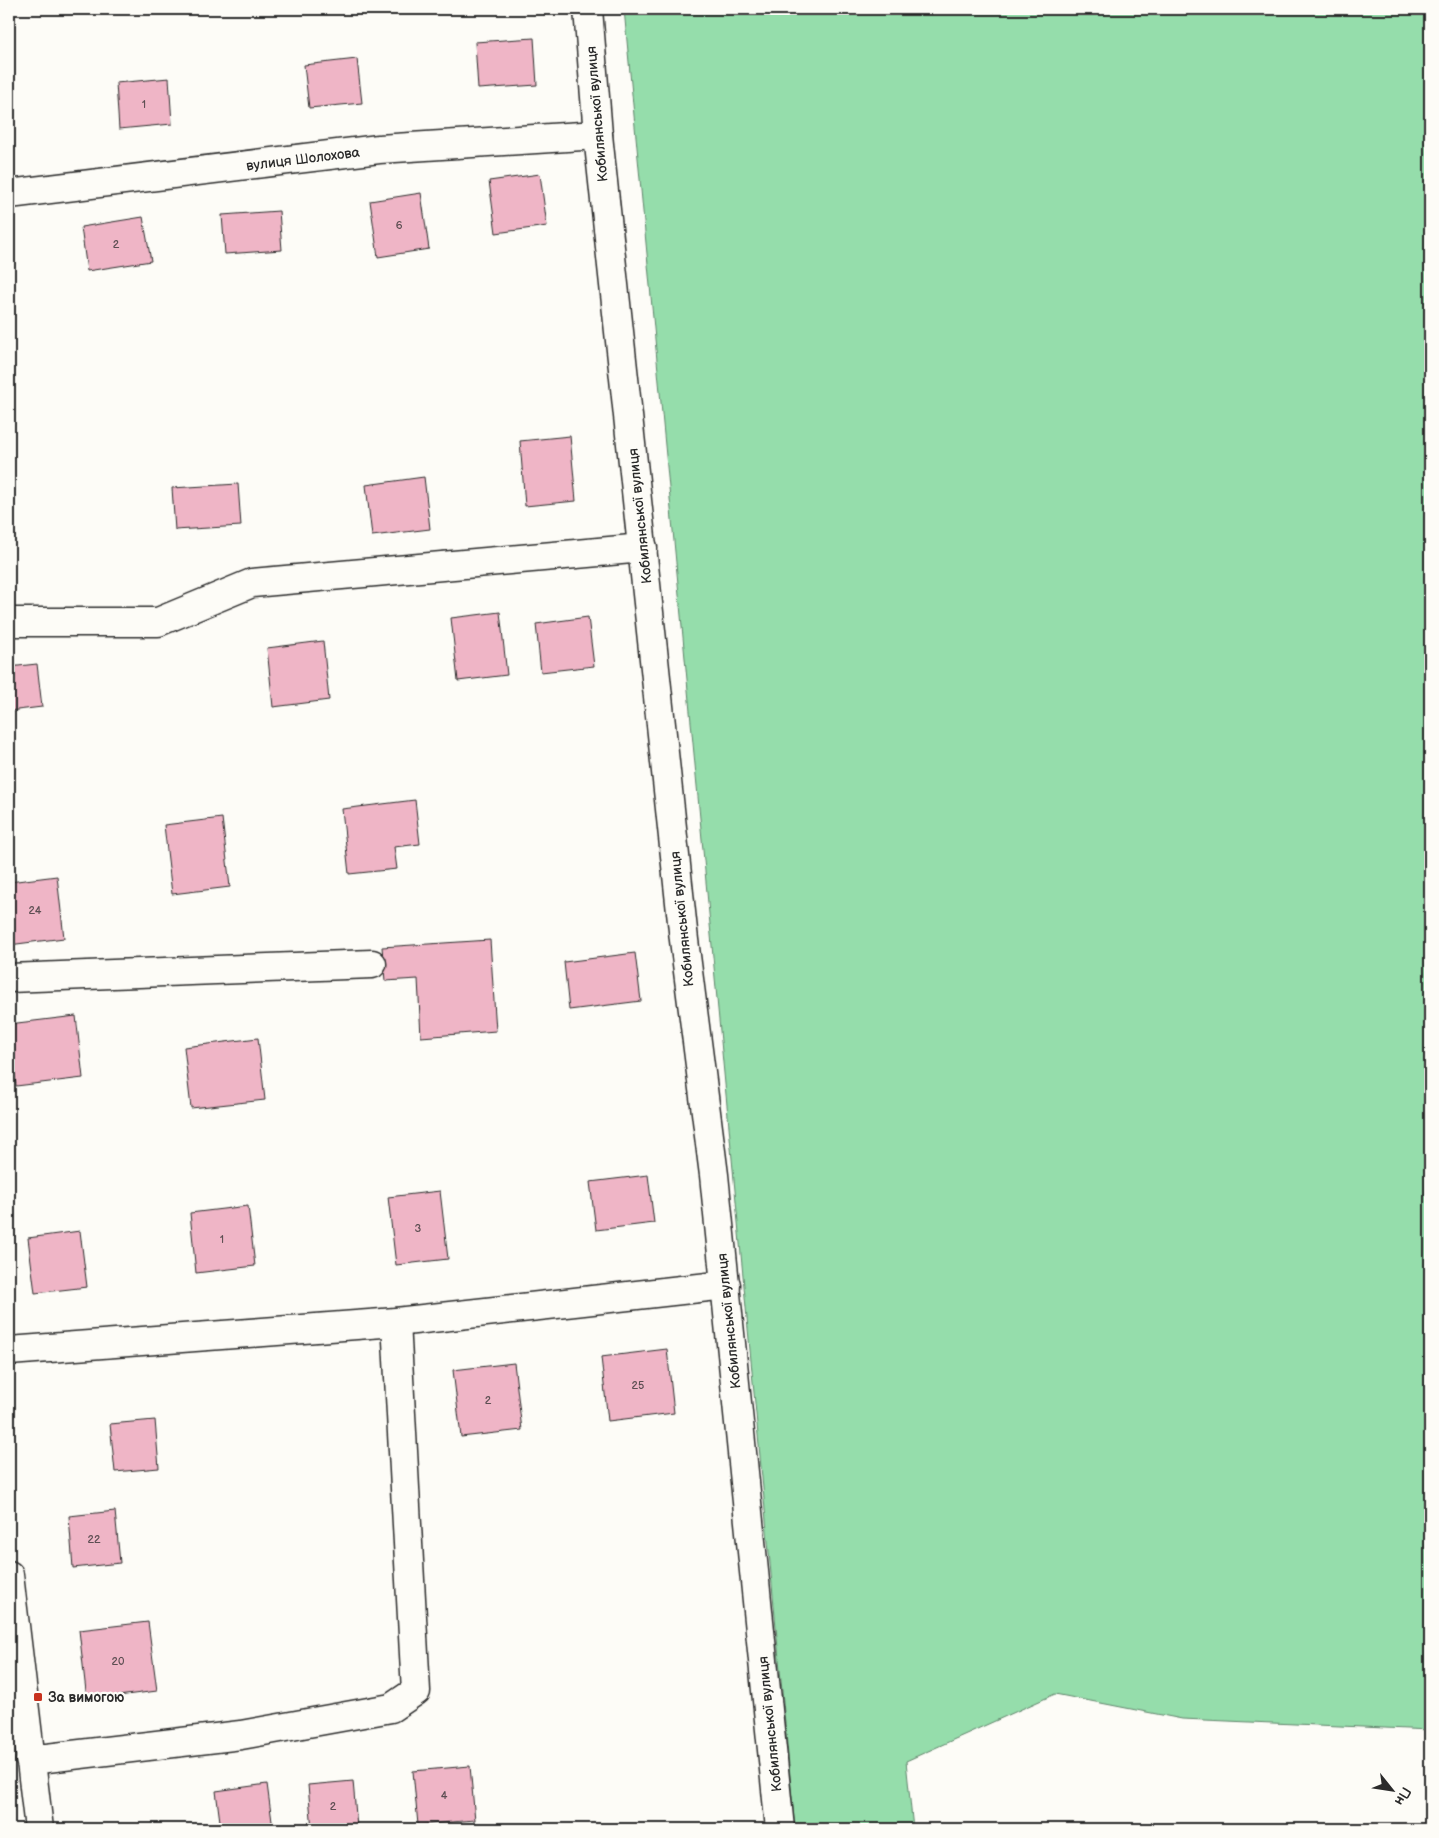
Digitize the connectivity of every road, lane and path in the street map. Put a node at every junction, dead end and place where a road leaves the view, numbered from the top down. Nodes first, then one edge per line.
1 (588, 9) edge
2 (598, 135) junction
3 (9, 194) edge
4 (643, 548) junction
5 (9, 622) edge
6 (372, 964) dead end
7 (9, 978) edge
8 (726, 1285) junction
9 (396, 1322) junction
10 (9, 1351) edge
11 (9, 1575) edge
12 (30, 1760) junction
13 (40, 1829) edge
14 (780, 1829) edge

1 - 2 street, Кобилянської вулиця
2 - 3 street, вулиця Шолохова
2 - 4 street, Кобилянської вулиця
4 - 5 street
4 - 8 street, Кобилянської вулиця
6 - 7 street
8 - 9 street
8 - 14 street, Кобилянської вулиця
9 - 10 street
9 - 12 street
11 - 12 street
12 - 13 street

